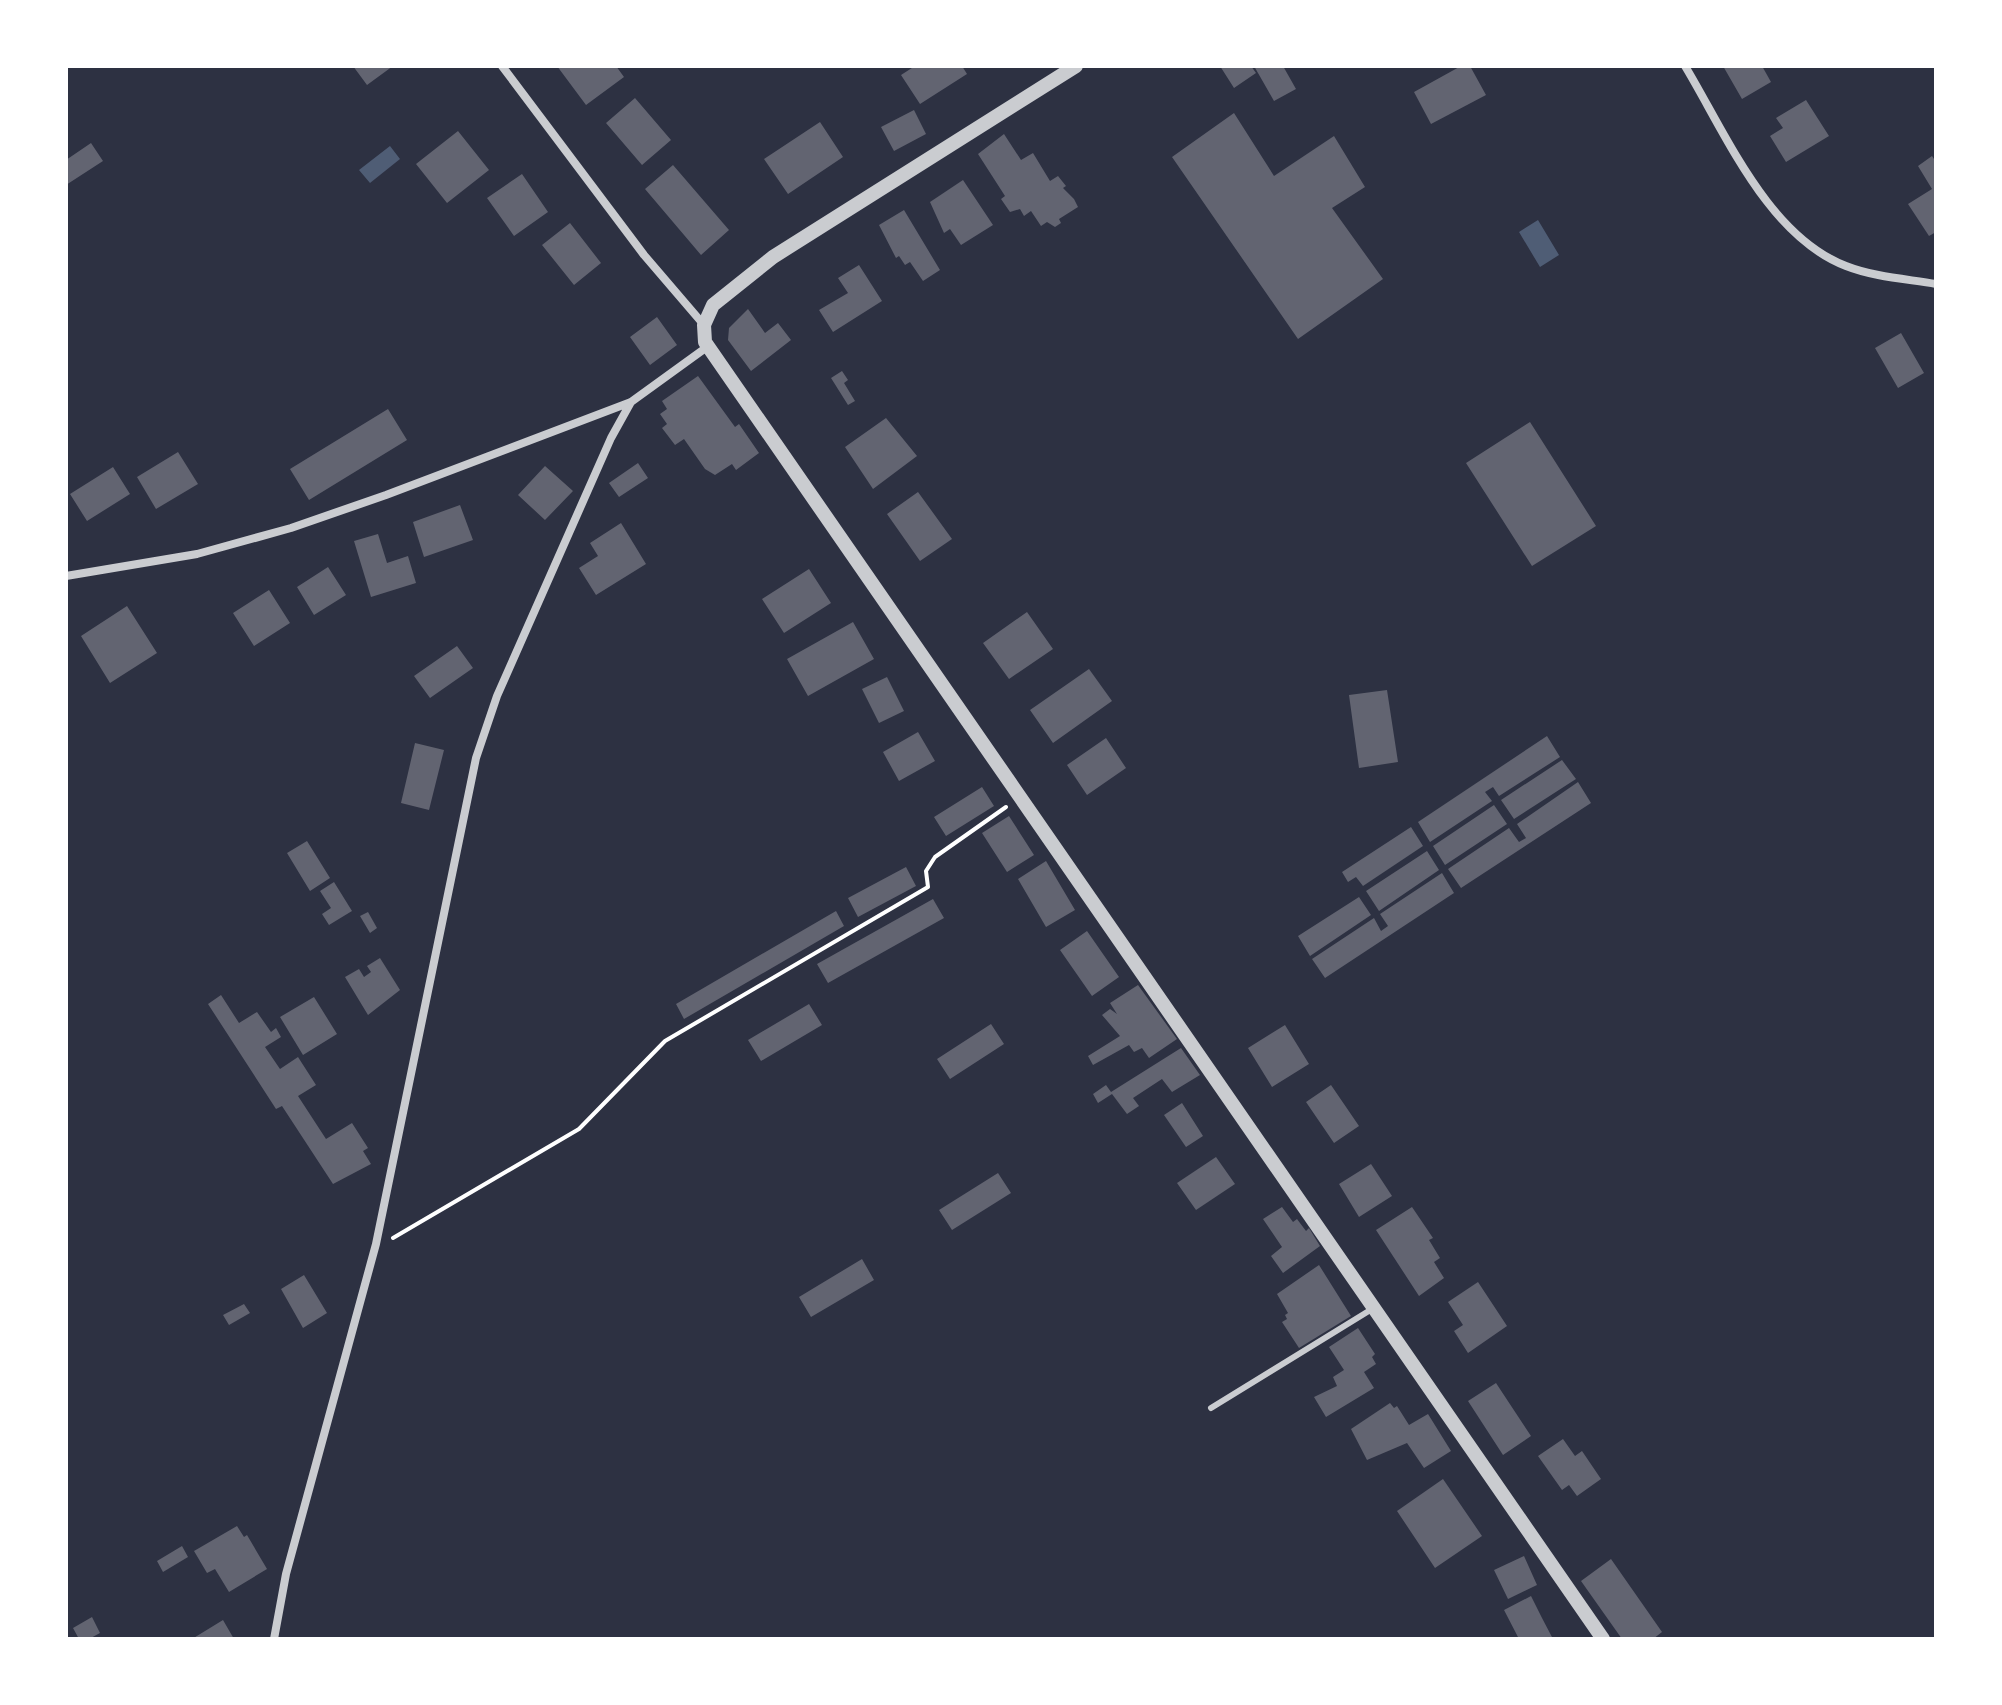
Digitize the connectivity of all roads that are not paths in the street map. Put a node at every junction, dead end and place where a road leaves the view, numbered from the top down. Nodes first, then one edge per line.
1 (502, 66) edge
2 (1076, 66) edge
3 (1685, 66) edge
4 (1936, 284) edge
5 (704, 325) junction
6 (707, 347) junction
7 (631, 402) junction
8 (66, 576) edge
9 (1374, 1308) junction
10 (1211, 1408) dead end
11 (274, 1639) edge
12 (1603, 1639) edge

1 - 5 street
2 - 5 street
3 - 4 street
5 - 6 street
6 - 7 street
6 - 9 street
7 - 8 street
7 - 11 street
9 - 10 lane
9 - 12 street

